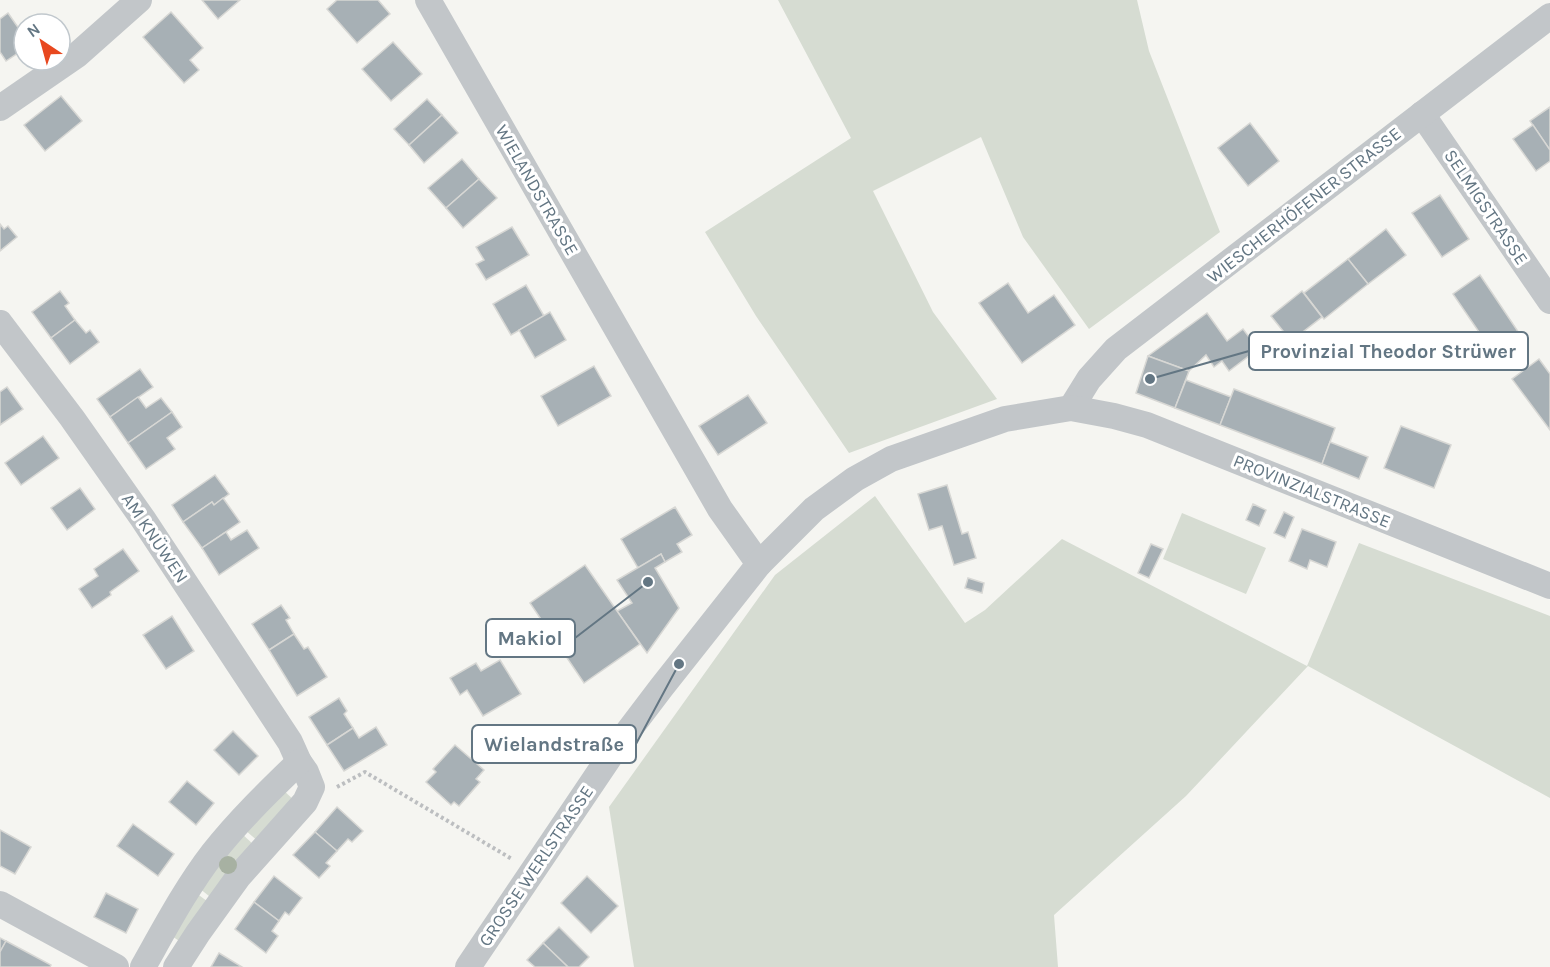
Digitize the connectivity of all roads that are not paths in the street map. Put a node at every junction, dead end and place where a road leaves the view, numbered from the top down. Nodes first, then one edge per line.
1 (139, 0) edge
2 (428, 0) edge
3 (1550, 16) edge
4 (0, 108) edge
5 (1422, 114) junction
6 (1550, 301) edge
7 (0, 322) edge
8 (1071, 408) junction
9 (759, 564) junction
10 (1550, 586) edge
11 (299, 762) junction
12 (0, 904) edge
13 (116, 967) edge
14 (143, 967) edge
15 (176, 967) edge
16 (468, 967) edge

1 - 4 street
2 - 9 street, WIELANDSTRASSE
3 - 5 street, WIESCHERHÖFENER STRASSE
5 - 6 street, SELMIGSTRASSE
5 - 8 street, WIESCHERHÖFENER STRASSE
7 - 11 street, AM KNÜWEN
8 - 9 street, GROSSE WERLSTRASSE
8 - 10 street, PROVINZIALSTRASSE
9 - 16 street, GROSSE WERLSTRASSE
11 - 14 street
11 - 15 street, AM KNÜWEN
12 - 13 street

